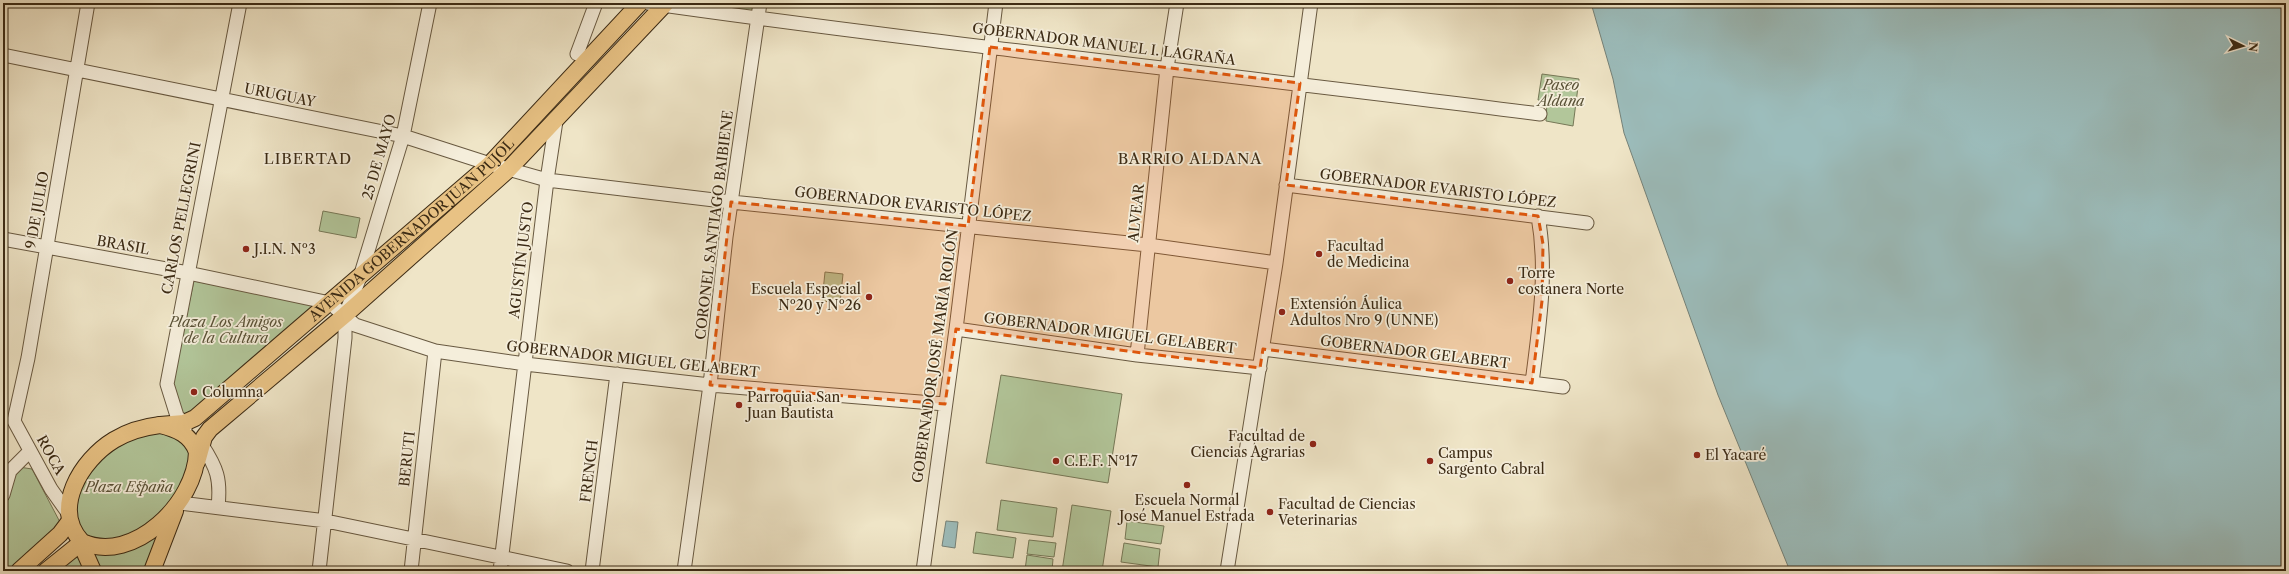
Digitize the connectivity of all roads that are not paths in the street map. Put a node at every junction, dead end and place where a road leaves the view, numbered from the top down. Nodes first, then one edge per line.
1 (88, 3) edge
2 (240, 3) edge
3 (430, 3) edge
4 (596, 3) edge
5 (760, 3) edge
6 (996, 3) edge
7 (1177, 3) edge
8 (1311, 3) edge
9 (655, 4) edge
10 (758, 19) junction
11 (990, 47) junction
12 (577, 54) dead end
13 (3, 55) edge
14 (1167, 68) junction
15 (77, 70) junction
16 (1300, 83) junction
17 (220, 99) junction
18 (1540, 114) dead end
19 (556, 121) junction
20 (403, 136) junction
21 (490, 164) junction
22 (508, 170) junction
23 (547, 180) junction
24 (1286, 185) junction
25 (732, 202) junction
26 (1538, 216) junction
27 (1587, 223) dead end
28 (968, 226) junction
29 (3, 239) edge
30 (1148, 245) junction
31 (47, 247) junction
32 (1276, 263) junction
33 (188, 273) junction
34 (360, 278) junction
35 (330, 303) junction
36 (344, 315) junction
37 (956, 329) junction
38 (1263, 349) junction
39 (436, 351) junction
40 (1137, 355) junction
41 (525, 364) junction
42 (1260, 368) junction
43 (617, 374) junction
44 (1532, 383) junction
45 (710, 384) junction
46 (1563, 387) dead end
47 (945, 404) junction
48 (9, 420) edge
49 (185, 430) junction
50 (202, 445) junction
51 (30, 451) junction
52 (197, 462) junction
53 (3, 495) edge
54 (178, 505) junction
55 (218, 507) junction
56 (68, 518) junction
57 (326, 521) junction
58 (414, 538) junction
59 (84, 543) junction
60 (502, 557) junction
61 (19, 571) edge
62 (46, 571) edge
63 (93, 571) edge
64 (152, 571) edge
65 (319, 571) edge
66 (411, 571) edge
67 (500, 571) edge
68 (567, 571) edge
69 (592, 571) edge
70 (684, 571) edge
71 (923, 571) edge
72 (1227, 571) edge

1 - 15 street, 9 DE JULIO
2 - 17 street, CARLOS PELLEGRINI
3 - 20 street, 25 DE MAYO
4 - 12 street
5 - 10 street, CORONEL SANTIAGO BAIBIENE
6 - 11 street, GOBERNADOR JOSÉ MARÍA ROLÓN
7 - 14 street, ALVEAR
8 - 16 street
9 - 10 street, GOBERNADOR MANUEL I. LAGRAÑA
9 - 19 main road, AVENIDA GOBERNADOR JUAN PUJOL
9 - 21 main road, AVENIDA GOBERNADOR JUAN PUJOL
10 - 11 street, GOBERNADOR MANUEL I. LAGRAÑA
10 - 25 street, CORONEL SANTIAGO BAIBIENE
11 - 14 street, GOBERNADOR MANUEL I. LAGRAÑA
11 - 28 street, GOBERNADOR JOSÉ MARÍA ROLÓN
13 - 15 street, URUGUAY
14 - 16 street, GOBERNADOR MANUEL I. LAGRAÑA
14 - 30 street, ALVEAR
15 - 17 street, URUGUAY
15 - 31 street, 9 DE JULIO
16 - 18 street, GOBERNADOR MANUEL I. LAGRAÑA
16 - 24 street
17 - 20 street, URUGUAY
17 - 33 street, CARLOS PELLEGRINI
19 - 22 main road, AVENIDA GOBERNADOR JUAN PUJOL
19 - 23 street, AGUSTÍN JUSTO
20 - 21 street, URUGUAY
20 - 34 street, 25 DE MAYO
21 - 22 street, URUGUAY
21 - 34 main road, AVENIDA GOBERNADOR JUAN PUJOL
22 - 23 street, URUGUAY
22 - 36 main road, AVENIDA GOBERNADOR JUAN PUJOL
23 - 25 street, GOBERNADOR EVARISTO LÓPEZ
23 - 41 street, AGUSTÍN JUSTO
24 - 26 street, GOBERNADOR EVARISTO LÓPEZ
24 - 32 street
25 - 28 street, GOBERNADOR EVARISTO LÓPEZ
25 - 45 street, CORONEL SANTIAGO BAIBIENE
26 - 27 street, GOBERNADOR EVARISTO LÓPEZ
26 - 44 street
28 - 30 street, GOBERNADOR EVARISTO LÓPEZ
28 - 37 street, GOBERNADOR JOSÉ MARÍA ROLÓN
29 - 31 street, BRASIL
30 - 32 street, GOBERNADOR EVARISTO LÓPEZ
30 - 40 street, ALVEAR
31 - 33 street, BRASIL
31 - 48 street, 9 DE JULIO
32 - 38 street
33 - 35 street, BRASIL
33 - 49 street, CARLOS PELLEGRINI
34 - 35 main road, AVENIDA GOBERNADOR JUAN PUJOL
34 - 36 street, 25 DE MAYO
35 - 36 street, GOBERNADOR MIGUEL GELABERT
35 - 49 main road, AVENIDA GOBERNADOR JUAN PUJOL
36 - 39 street, GOBERNADOR MIGUEL GELABERT
36 - 50 main road, AVENIDA GOBERNADOR JUAN PUJOL
36 - 57 street
37 - 40 street, GOBERNADOR MIGUEL GELABERT
37 - 47 street, GOBERNADOR JOSÉ MARÍA ROLÓN
38 - 42 street
38 - 44 street, GOBERNADOR GELABERT
39 - 41 street, GOBERNADOR MIGUEL GELABERT
39 - 58 street, BERUTI
40 - 42 street, GOBERNADOR MIGUEL GELABERT
41 - 43 street, GOBERNADOR MIGUEL GELABERT
41 - 60 street, AGUSTÍN JUSTO
42 - 72 street
43 - 45 street, GOBERNADOR MIGUEL GELABERT
43 - 69 street, FRENCH
44 - 46 street, GOBERNADOR GELABERT
45 - 47 street, GOBERNADOR MIGUEL GELABERT
45 - 70 street, CORONEL SANTIAGO BAIBIENE
47 - 71 street, GOBERNADOR JOSÉ MARÍA ROLÓN
48 - 51 street, ROCA
49 - 52 main road
49 - 56 main road
50 - 52 main road, AVENIDA GOBERNADOR JUAN PUJOL
50 - 55 street
51 - 53 street
51 - 56 street, ROCA
52 - 54 main road
54 - 55 street
54 - 59 main road
54 - 64 main road
55 - 57 street
56 - 59 main road
56 - 61 main road
57 - 58 street
57 - 65 street
58 - 60 street
58 - 66 street, BERUTI
59 - 62 main road
59 - 63 main road
60 - 67 street, AGUSTÍN JUSTO
60 - 68 street

